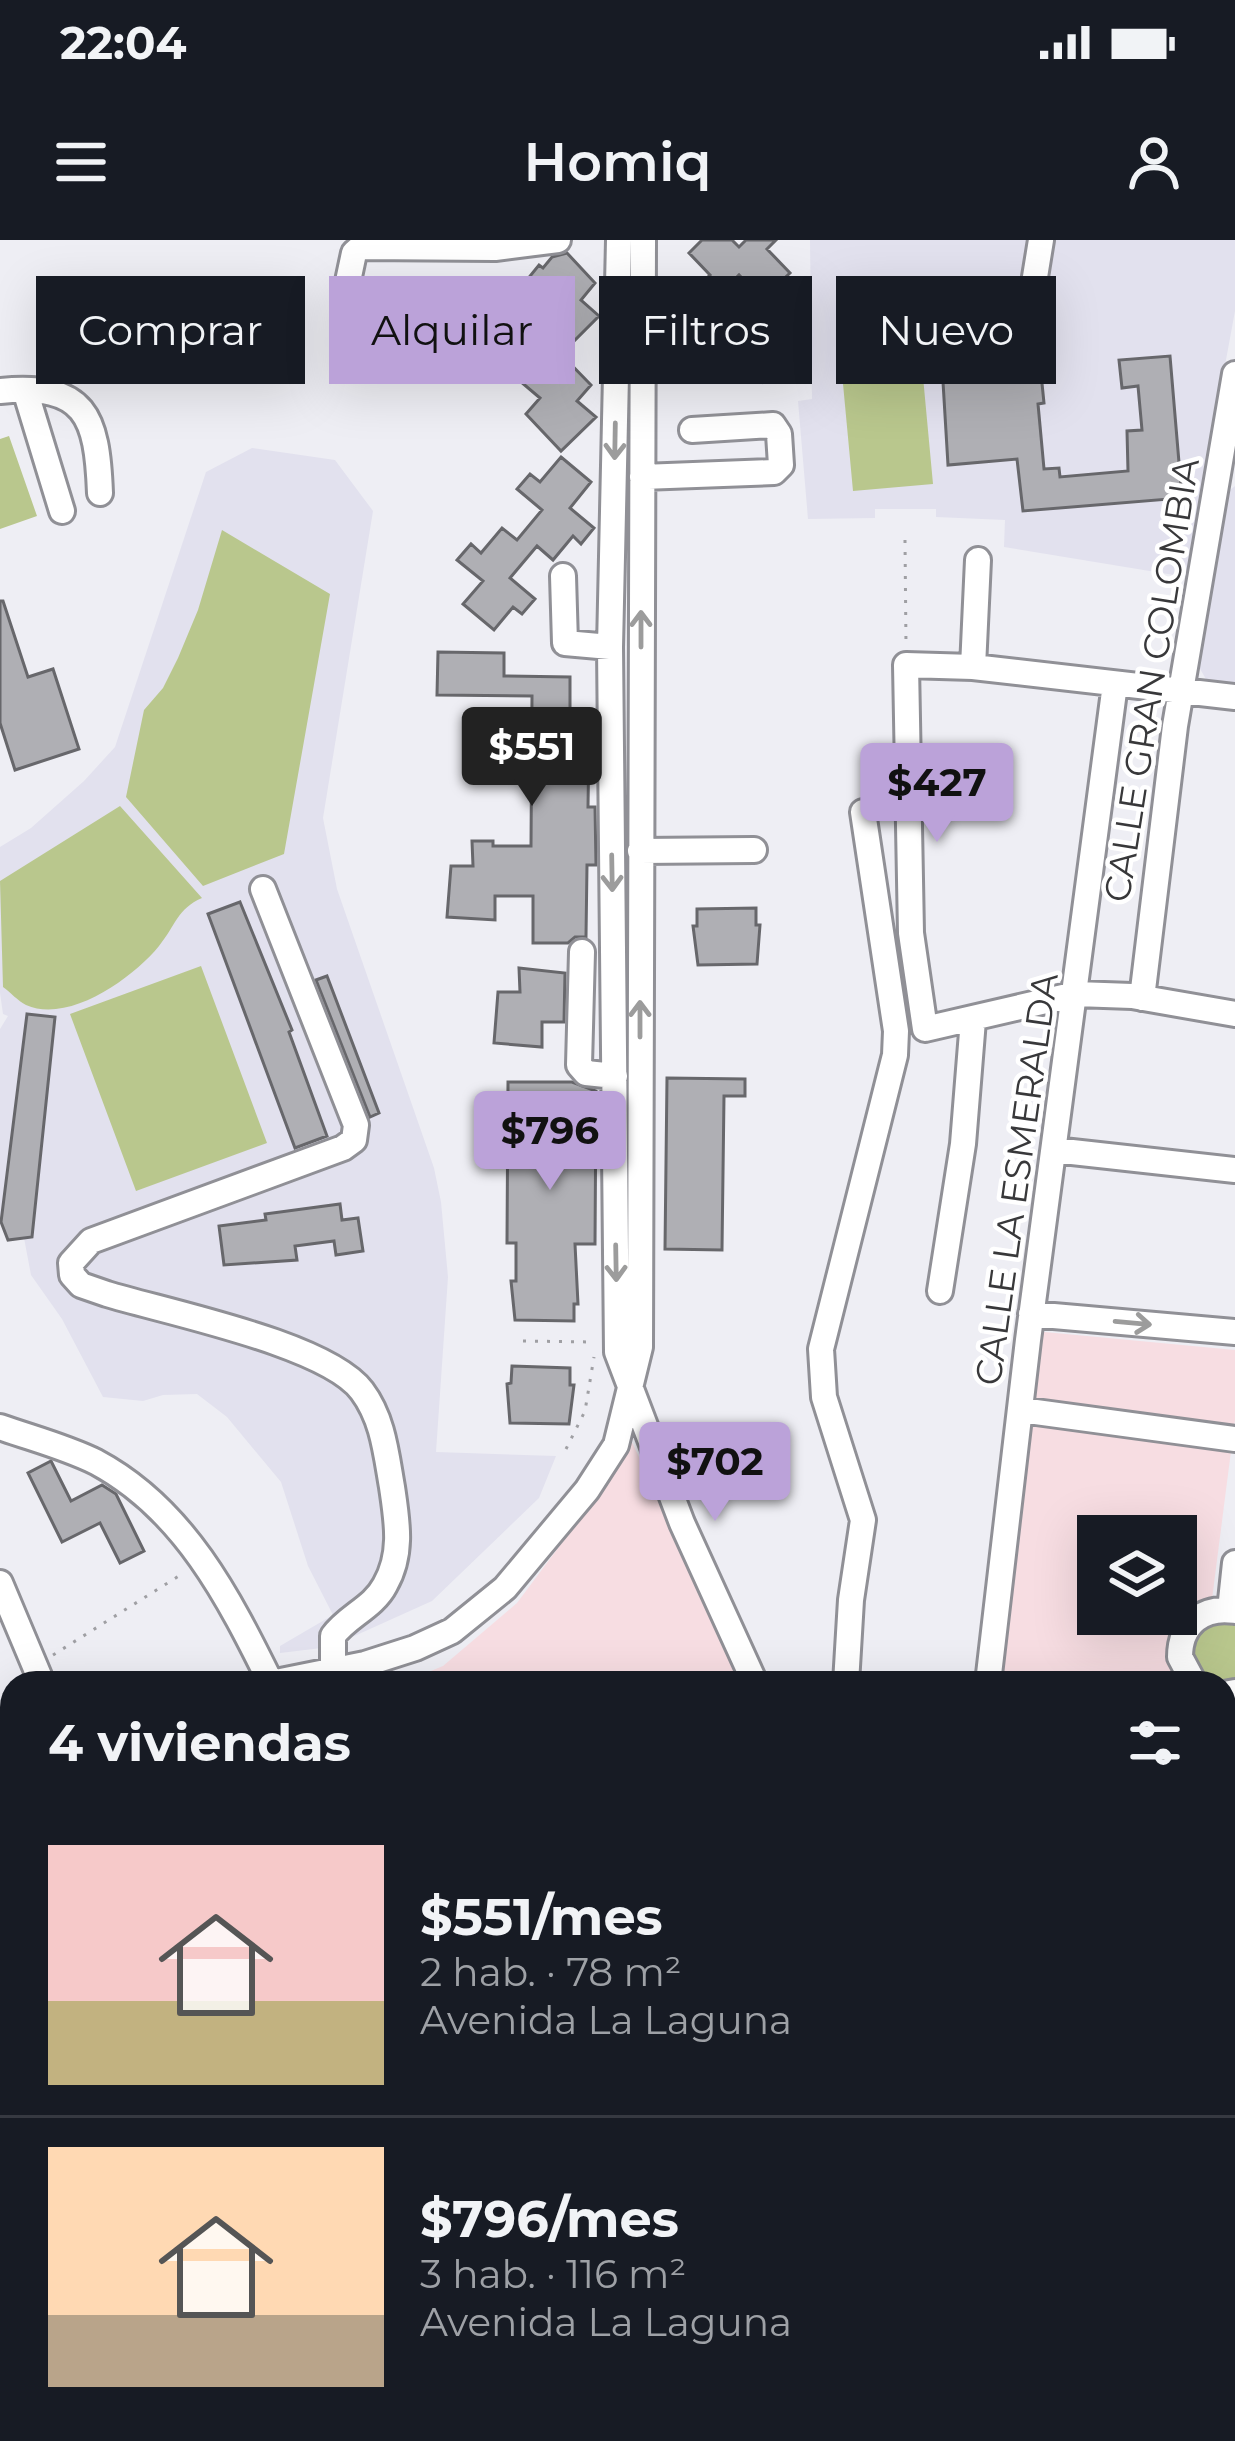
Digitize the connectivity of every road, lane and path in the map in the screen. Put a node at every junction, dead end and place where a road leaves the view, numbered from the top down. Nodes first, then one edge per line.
1 (558, 240) edge
2 (619, 240) edge
3 (643, 240) edge
4 (1041, 240) edge
5 (349, 276) edge
6 (1035, 276) edge
7 (1235, 374) edge
8 (12, 391) edge
9 (692, 430) dead end
10 (641, 477) junction
11 (100, 493) dead end
12 (62, 511) dead end
13 (905, 540) dead end
14 (978, 560) dead end
15 (563, 576) dead end
16 (610, 647) junction
17 (906, 665) junction
18 (974, 668) junction
19 (1115, 684) junction
20 (1181, 692) junction
21 (1235, 697) edge
22 (863, 812) dead end
23 (640, 850) junction
24 (754, 850) dead end
25 (263, 889) dead end
26 (582, 952) dead end
27 (1076, 994) junction
28 (1142, 998) junction
29 (1235, 1014) edge
30 (973, 1020) junction
31 (615, 1076) junction
32 (1054, 1150) junction
33 (1235, 1170) edge
34 (940, 1291) dead end
35 (1031, 1314) junction
36 (1235, 1332) edge
37 (523, 1342) dead end
38 (597, 1342) dead end
39 (629, 1386) junction
40 (1021, 1410) junction
41 (0, 1427) edge
42 (1235, 1439) edge
43 (204, 1560) junction
44 (1235, 1563) edge
45 (0, 1582) edge
46 (1233, 1610) edge
47 (333, 1670) junction
48 (36, 1671) edge
49 (44, 1671) edge
50 (265, 1671) edge
51 (328, 1671) edge
52 (750, 1671) edge
53 (847, 1671) edge
54 (989, 1671) edge
55 (1187, 1671) edge

1 - 5 street
2 -> 16 street
3 - 10 street
4 - 6 street
7 - 20 street, CALLE GRAN COLOMBIA
8 - 11 street
8 - 12 street
9 - 10 street
23 -> 10 street
13 - 17 path
14 - 18 street
15 - 16 street
16 -> 31 street
17 - 18 street
17 - 30 street
18 - 19 street
19 - 20 street
19 - 27 street, CALLE LA ESMERALDA
20 - 21 street
20 - 28 street, CALLE GRAN COLOMBIA
22 - 53 street
23 - 24 street
39 -> 23 street
25 - 47 street
26 - 31 street
27 - 28 street
27 - 30 street
27 - 32 street, CALLE LA ESMERALDA
28 - 29 street
30 - 34 street
31 -> 39 street
32 - 33 street
32 - 35 street, CALLE LA ESMERALDA
35 -> 36 street
35 - 40 street, CALLE LA ESMERALDA
37 - 38 path
39 - 47 street
39 - 52 street
40 - 42 street
40 - 54 street, CALLE LA ESMERALDA
41 - 43 street
43 - 49 path
43 - 50 street
44 - 46 street
45 - 48 street
46 - 55 street
47 - 51 street

